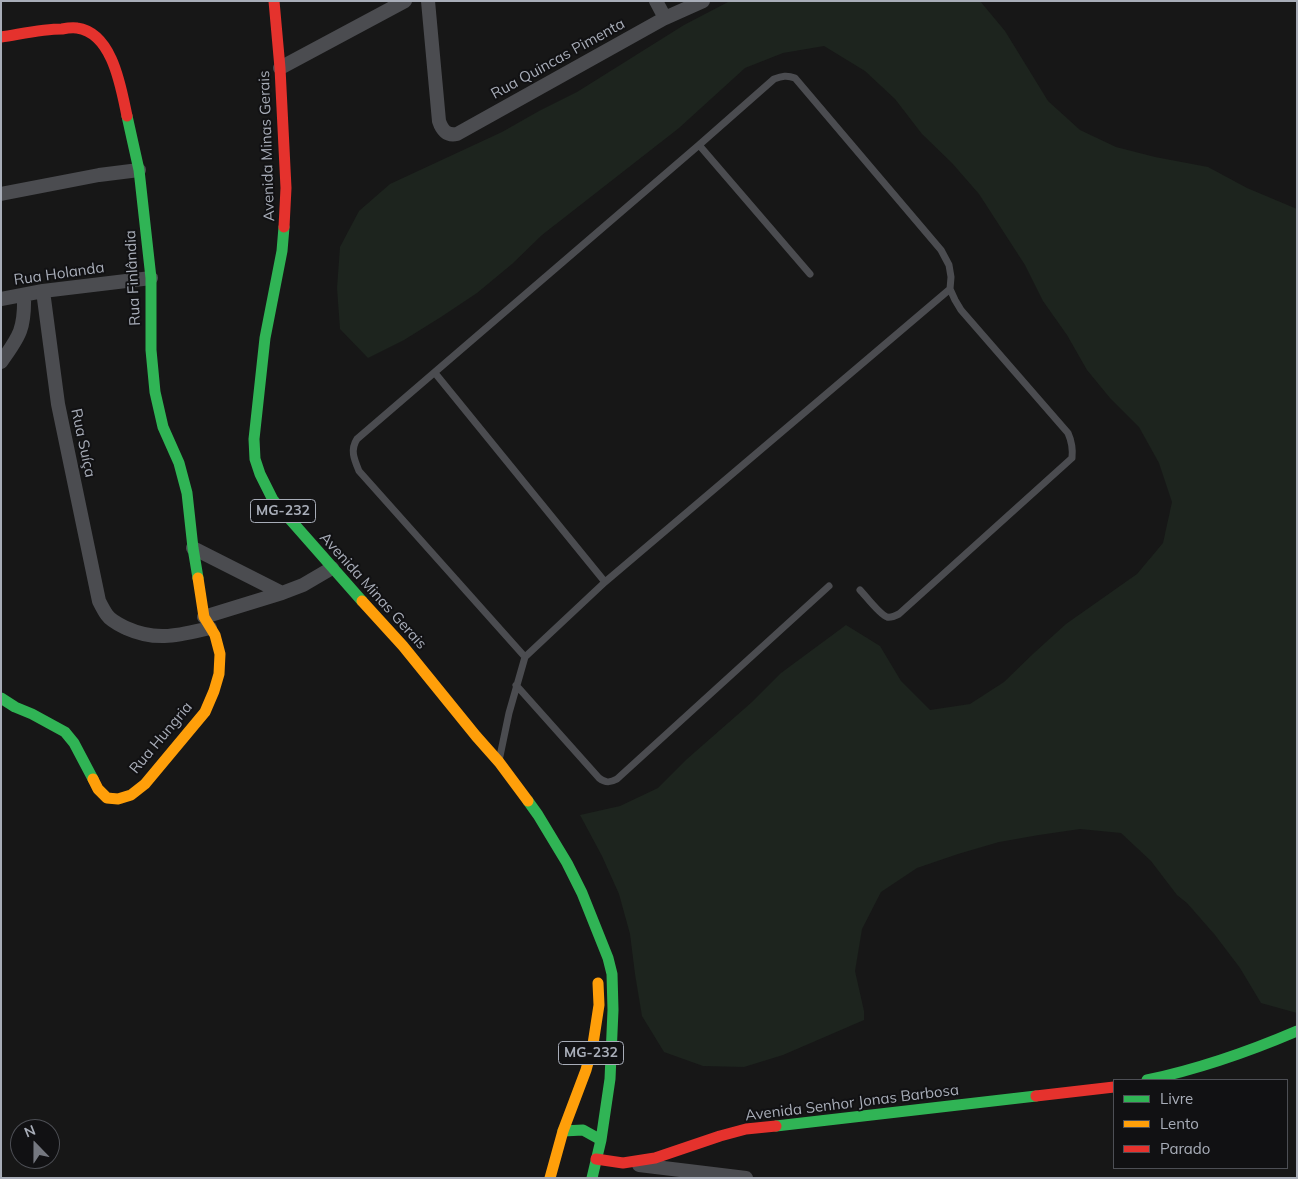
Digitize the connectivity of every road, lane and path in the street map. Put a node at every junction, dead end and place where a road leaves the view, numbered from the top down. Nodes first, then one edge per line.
1 (274, 1) edge
2 (405, 1) edge
3 (428, 1) edge
4 (656, 1) edge
5 (703, 1) edge
6 (666, 18) junction
7 (1, 37) edge
8 (280, 68) junction
9 (699, 145) junction
10 (139, 170) junction
11 (1, 194) edge
12 (810, 274) dead end
13 (151, 278) junction
14 (950, 289) junction
15 (43, 291) junction
16 (24, 295) junction
17 (1, 299) edge
18 (1, 362) edge
19 (435, 373) junction
20 (193, 548) junction
21 (332, 568) junction
22 (605, 582) junction
23 (829, 586) dead end
24 (860, 590) dead end
25 (282, 593) junction
26 (207, 622) junction
27 (525, 657) junction
28 (516, 685) junction
29 (1, 698) edge
30 (499, 762) junction
31 (595, 923) junction
32 (1297, 1031) edge
33 (1151, 1079) edge
34 (1113, 1087) edge
35 (564, 1131) junction
36 (601, 1140) junction
37 (596, 1159) junction
38 (624, 1163) junction
39 (550, 1178) edge
40 (592, 1178) edge
41 (746, 1178) edge

1 - 8 street, Avenida Minas Gerais / MG-232
2 - 8 street
3 - 6 street, Rua Quincas Pimenta
4 - 6 street
5 - 6 street, Rua Quincas Pimenta
7 - 10 street, Rua Finlândia
8 - 21 street, Avenida Minas Gerais / MG-232
9 - 12 lane
9 - 14 lane
9 - 19 lane
10 - 11 street
10 - 13 street, Rua Finlândia
13 - 15 street, Rua Holanda
13 - 20 street, Rua Finlândia
14 - 22 lane
14 - 24 lane
15 - 16 street, Rua Holanda
15 - 26 street, Rua Suíça
16 - 17 street, Rua Holanda
16 - 18 street
19 - 22 lane
19 - 27 lane
20 - 25 street
20 - 26 street, Rua Finlândia
21 - 25 street
21 - 30 street, Avenida Minas Gerais / MG-232
22 - 27 lane
23 - 28 lane
25 - 26 street
26 - 29 street, Rua Hungria
27 - 28 lane
28 - 30 lane
30 - 31 street, Avenida Minas Gerais / MG-232
31 - 35 street, MG-232
31 - 36 street, MG-232
32 - 33 street
34 - 38 street, Avenida Senhor Jonas Barbosa
35 - 36 street
35 - 39 street, MG-232
36 - 37 street, MG-232
37 - 38 street, Avenida Senhor Jonas Barbosa
37 - 40 street, MG-232
38 - 41 street

